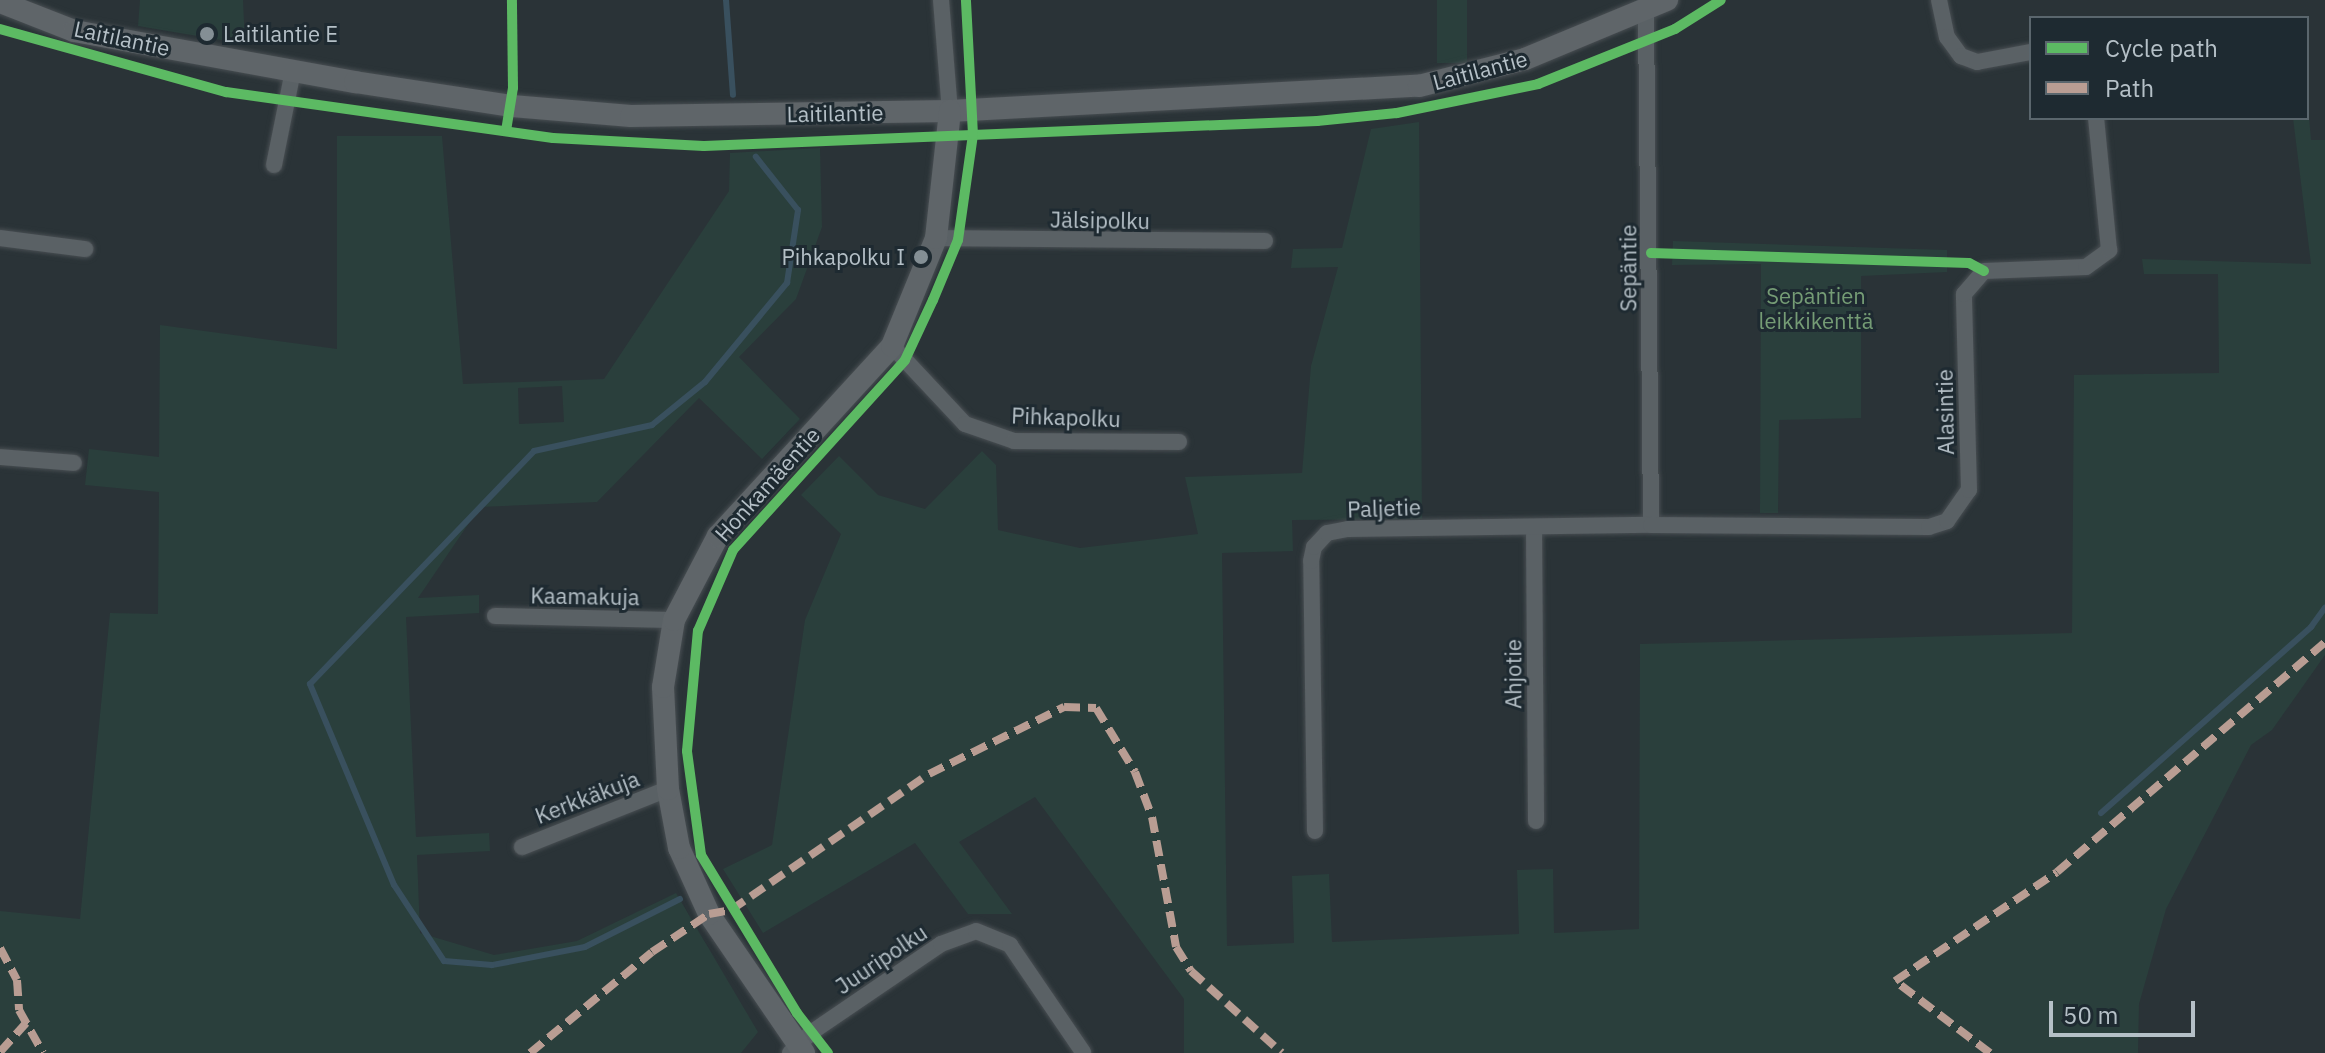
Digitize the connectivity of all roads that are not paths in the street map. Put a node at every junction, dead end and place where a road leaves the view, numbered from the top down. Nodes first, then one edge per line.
1 (941, 0) edge
2 (1667, 0) edge
3 (1939, 0) edge
4 (0, 2) edge
5 (1646, 12) junction
6 (2029, 52) edge
7 (293, 71) junction
8 (950, 111) junction
9 (2096, 120) edge
10 (274, 165) dead end
11 (0, 238) edge
12 (936, 238) junction
13 (1265, 241) dead end
14 (85, 249) dead end
15 (892, 346) junction
16 (1179, 442) dead end
17 (0, 457) edge
18 (74, 463) dead end
19 (1651, 525) junction
20 (1534, 527) junction
21 (495, 616) dead end
22 (674, 620) junction
23 (668, 789) junction
24 (1536, 821) dead end
25 (1315, 831) dead end
26 (522, 847) dead end
27 (797, 1050) edge
28 (1083, 1052) edge

1 - 8 street, Honkamäentie
2 - 5 street, Laitilantie
3 - 6 street
4 - 7 street, Laitilantie
5 - 8 street, Laitilantie
5 - 19 street, Sepäntie
7 - 8 street, Laitilantie
7 - 10 street
8 - 12 street, Honkamäentie
9 - 19 street, Alasintie
11 - 14 street
12 - 13 street, Jälsipolku
12 - 15 street, Honkamäentie
15 - 16 street, Pihkapolku
15 - 22 street, Honkamäentie
17 - 18 street
19 - 20 street, Paljetie
20 - 24 street, Ahjotie
20 - 25 street, Paljetie
21 - 22 street, Kaamakuja
22 - 23 street, Honkamäentie
23 - 26 street, Kerkkäkuja
23 - 27 street, Honkamäentie
27 - 28 street, Juuripolku

